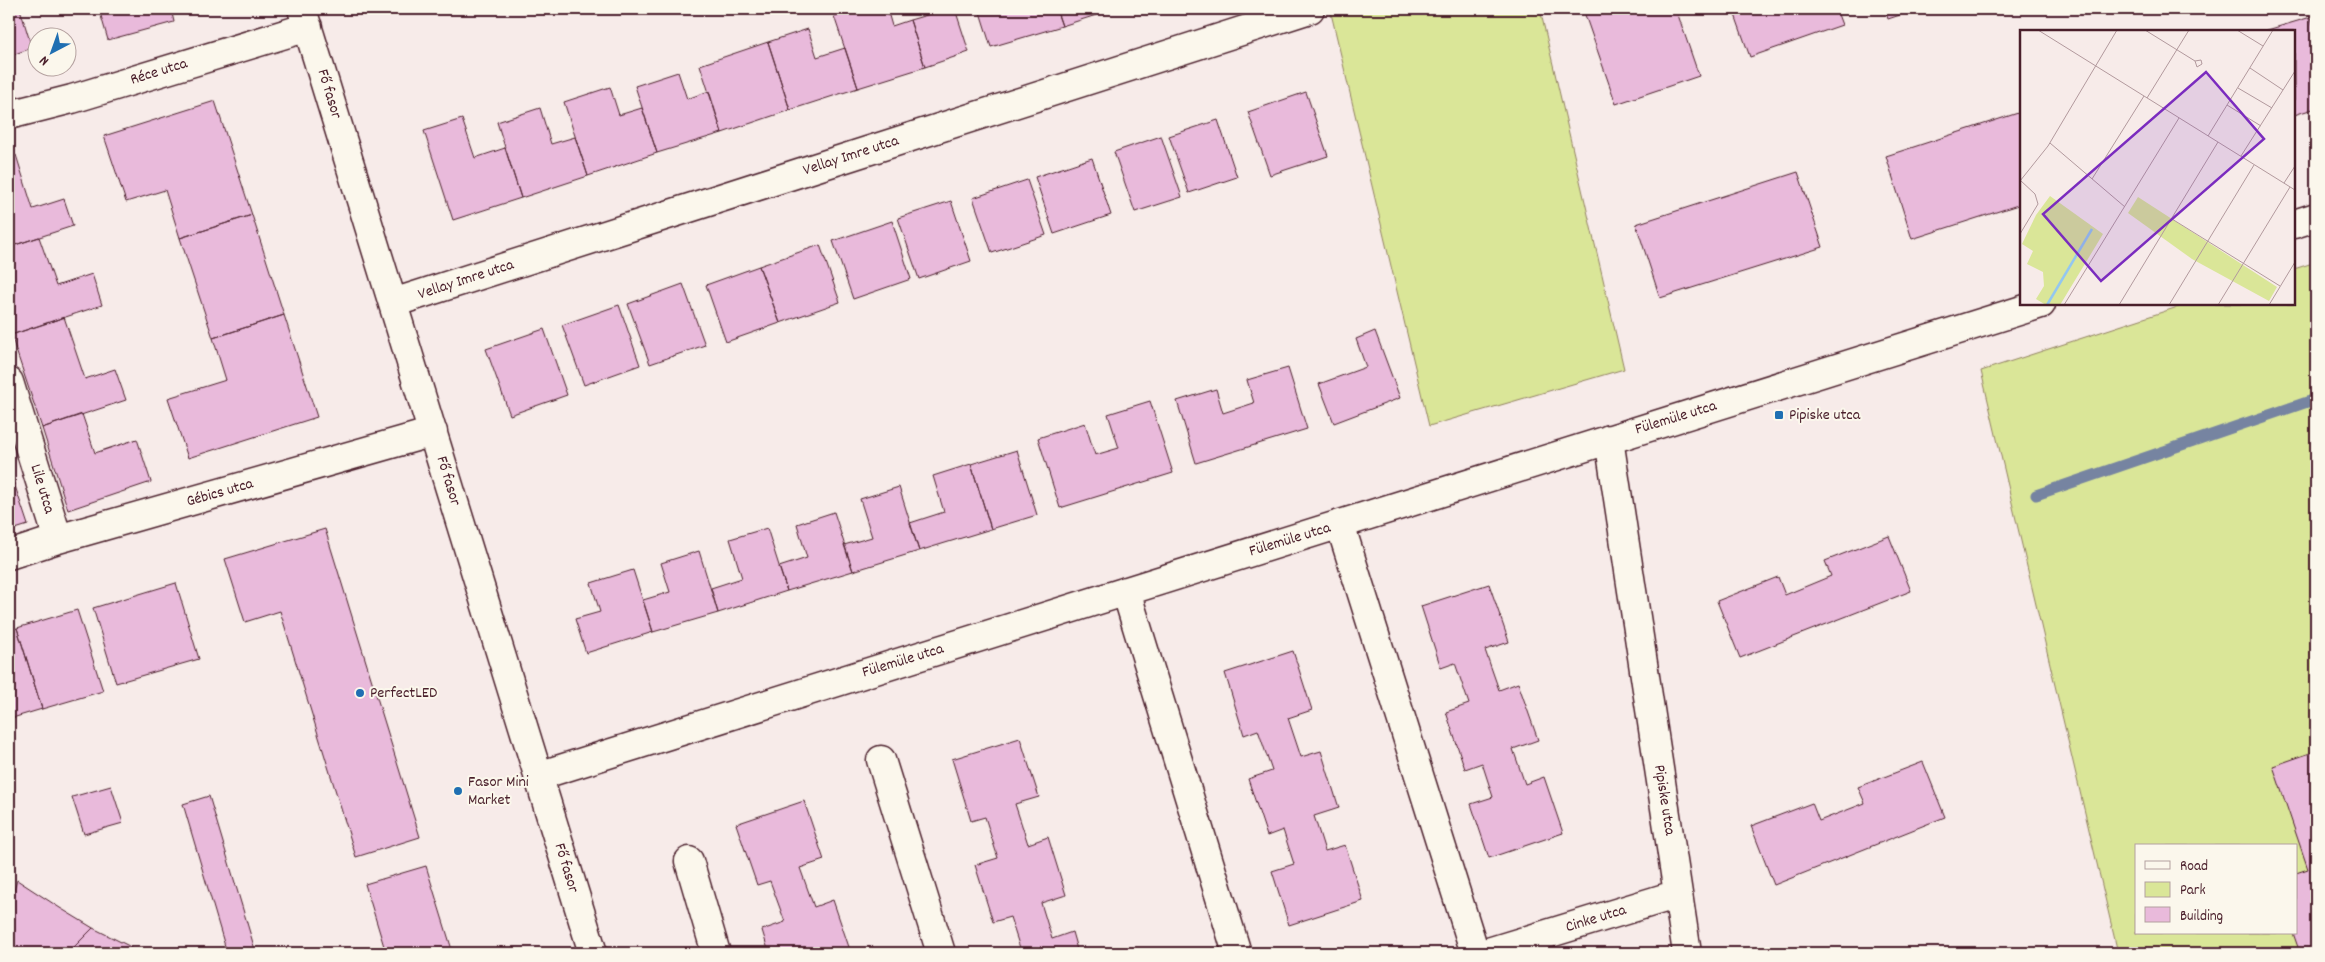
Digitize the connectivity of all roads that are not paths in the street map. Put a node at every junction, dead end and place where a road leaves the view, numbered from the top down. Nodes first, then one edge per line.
1 (1310, 9) edge
2 (305, 18) edge
3 (9, 115) edge
4 (2316, 217) edge
5 (2295, 224) edge
6 (393, 303) junction
7 (2038, 305) edge
8 (9, 382) edge
9 (432, 432) junction
10 (1609, 440) junction
11 (1340, 524) junction
12 (58, 539) junction
13 (9, 555) edge
14 (1126, 591) junction
15 (881, 760) dead end
16 (538, 776) junction
17 (689, 861) dead end
18 (1678, 894) junction
19 (593, 953) edge
20 (716, 953) edge
21 (940, 953) edge
22 (1237, 953) edge
23 (1475, 953) edge
24 (1485, 953) edge
25 (1687, 953) edge

1 - 6 street, Vellay Imre utca
2 - 3 street, Réce utca
2 - 6 street, Fő fasor
4 - 5 street
6 - 9 street, Fő fasor
7 - 10 street, Fülemüle utca
8 - 12 street, Lile utca
9 - 12 street, Gébics utca
9 - 16 street, Fő fasor
10 - 11 street, Fülemüle utca
10 - 18 street, Pipiske utca
11 - 14 street, Fülemüle utca
11 - 23 street
12 - 13 street, Gébics utca
14 - 16 street, Fülemüle utca
14 - 22 street
15 - 21 street
16 - 19 street, Fő fasor
17 - 20 street
18 - 24 street, Cinke utca
18 - 25 street, Pipiske utca

